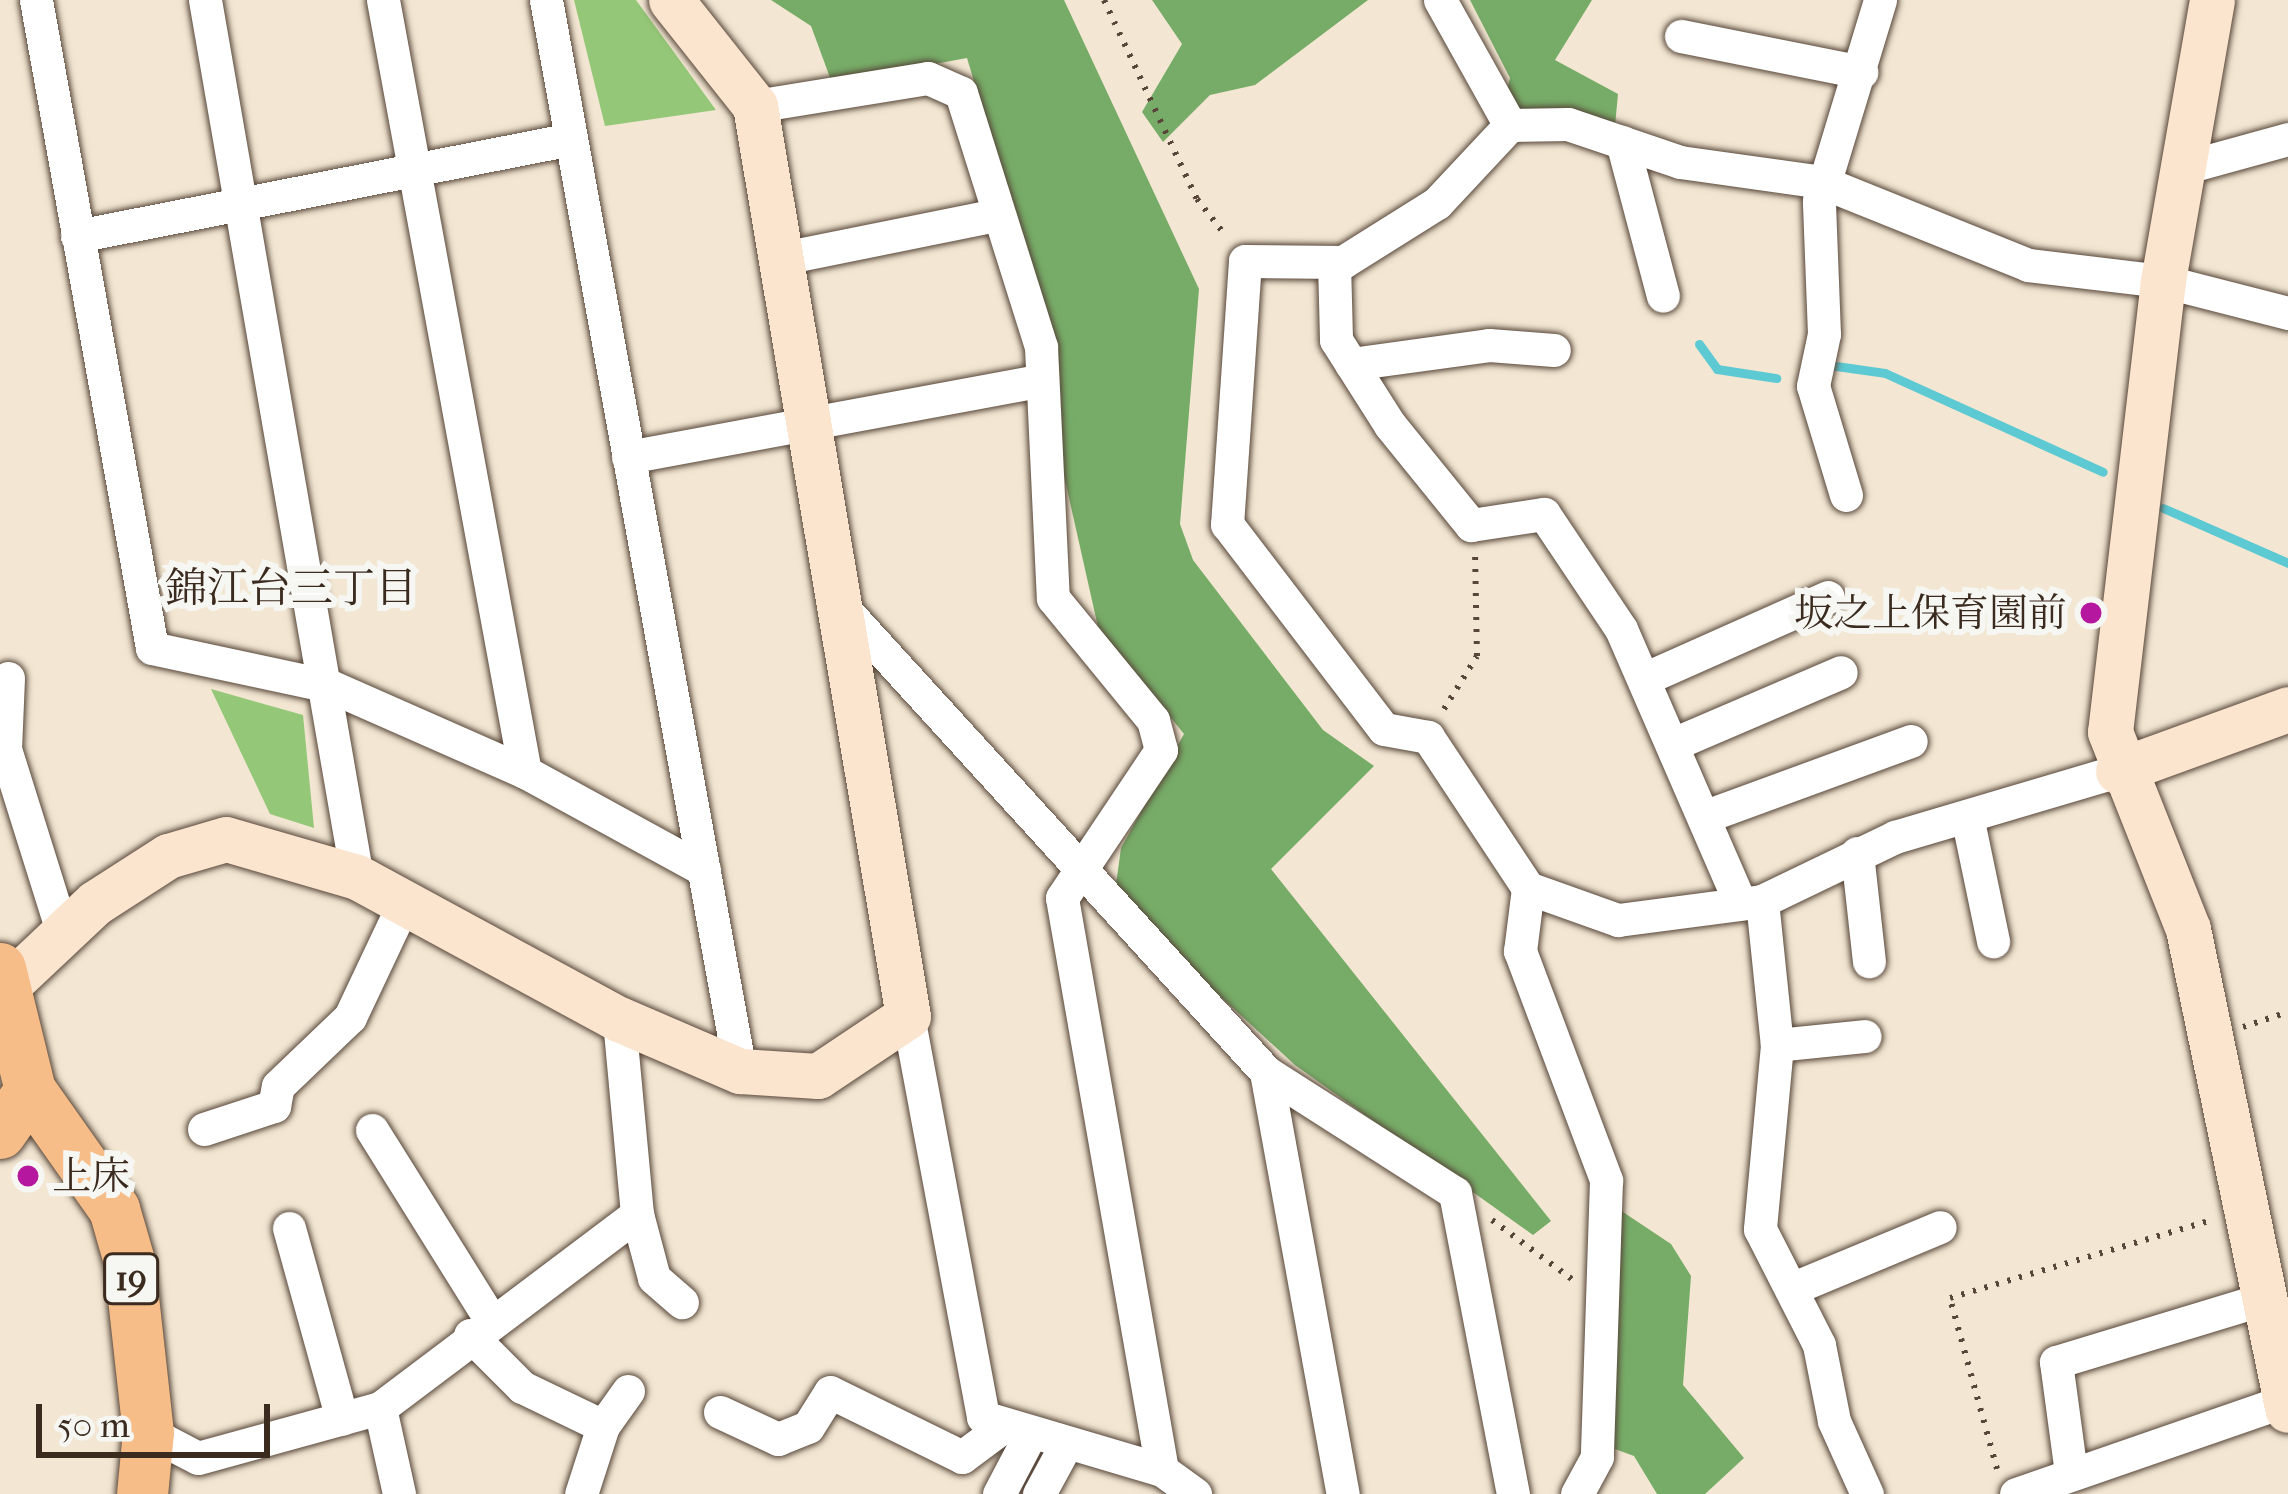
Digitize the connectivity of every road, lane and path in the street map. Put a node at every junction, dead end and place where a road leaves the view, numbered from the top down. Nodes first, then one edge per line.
1 (36, 0) edge
2 (205, 0) edge
3 (383, 0) edge
4 (546, 0) edge
5 (671, 0) edge
6 (1104, 0) edge
7 (1440, 0) edge
8 (1880, 0) edge
9 (2212, 0) edge
10 (1681, 36) dead end
11 (1861, 72) junction
12 (755, 106) junction
13 (1510, 125) junction
14 (2288, 139) edge
15 (567, 140) junction
16 (1622, 142) junction
17 (2183, 168) junction
18 (412, 169) junction
19 (1822, 182) junction
20 (241, 202) junction
21 (997, 215) junction
22 (77, 236) junction
23 (778, 259) junction
24 (1245, 261) junction
25 (1334, 262) junction
26 (2163, 281) junction
27 (1663, 296) dead end
28 (2288, 313) edge
29 (1554, 350) dead end
30 (1351, 364) junction
31 (1039, 381) junction
32 (803, 419) junction
33 (628, 457) junction
34 (1846, 495) dead end
35 (1471, 525) junction
36 (1828, 597) dead end
37 (844, 609) junction
38 (1841, 672) dead end
39 (8, 678) dead end
40 (1646, 678) junction
41 (330, 686) junction
42 (2288, 710) edge
43 (1428, 737) junction
44 (1911, 741) dead end
45 (1678, 742) junction
46 (2118, 771) junction
47 (525, 772) junction
48 (1706, 816) junction
49 (1968, 821) junction
50 (1856, 854) junction
51 (1081, 865) junction
52 (704, 870) junction
53 (357, 877) junction
54 (1528, 888) junction
55 (1751, 900) junction
56 (404, 902) junction
57 (62, 934) junction
58 (1993, 941) dead end
59 (1869, 961) dead end
60 (3, 981) edge
61 (908, 1016) junction
62 (619, 1019) junction
63 (1865, 1036) dead end
64 (1778, 1045) junction
65 (740, 1071) junction
66 (1266, 1072) junction
67 (30, 1090) junction
68 (204, 1129) dead end
69 (372, 1130) dead end
70 (0, 1132) edge
71 (1455, 1193) junction
72 (2243, 1211) junction
73 (637, 1214) junction
74 (1940, 1227) dead end
75 (289, 1228) dead end
76 (1791, 1289) junction
77 (1597, 1298) junction
78 (2263, 1299) junction
79 (682, 1302) dead end
80 (480, 1327) junction
81 (628, 1391) dead end
82 (2287, 1404) edge
83 (380, 1408) junction
84 (720, 1412) dead end
85 (342, 1419) junction
86 (603, 1426) junction
87 (1017, 1430) junction
88 (148, 1432) junction
89 (1064, 1448) junction
90 (1162, 1470) junction
91 (2071, 1473) junction
92 (2008, 1485) edge
93 (142, 1494) edge
94 (399, 1494) edge
95 (580, 1494) edge
96 (999, 1494) edge
97 (1039, 1494) edge
98 (1195, 1494) edge
99 (1343, 1494) edge
100 (1513, 1494) edge
101 (1577, 1494) edge
102 (1867, 1494) edge

1 - 22 street
2 - 20 street
3 - 18 street
4 - 15 street
5 - 12 street
6 - 24 path
7 - 13 street
8 - 11 street
9 - 17 street
10 - 11 street
11 - 19 street
12 - 21 street
12 - 23 street
13 - 16 street
13 - 25 street
14 - 17 street
15 - 18 street
15 - 33 street
16 - 19 street
16 - 27 street
17 - 26 street
18 - 20 street
18 - 47 street
19 - 26 street
19 - 34 street
20 - 22 street
20 - 41 street
21 - 23 street
21 - 31 street
22 - 41 street
23 - 32 street
24 - 25 street
24 - 43 street
25 - 30 street
26 - 28 street
26 - 46 street
29 - 30 street
30 - 35 street
31 - 32 street
31 - 51 street
32 - 33 street
32 - 37 street
33 - 52 street
35 - 40 street
35 - 43 path
36 - 40 street
37 - 51 street
37 - 61 street
38 - 45 street
39 - 57 street
40 - 45 street
41 - 47 street
41 - 53 street
42 - 46 street
43 - 54 street
44 - 48 street
45 - 48 street
46 - 49 street
46 - 72 street
47 - 52 street
48 - 55 street
49 - 50 street
49 - 58 street
50 - 55 street
50 - 59 street
51 - 66 street
51 - 90 street
52 - 65 street
53 - 56 street
53 - 57 street
54 - 55 street
54 - 77 street
55 - 64 street
56 - 62 street
56 - 68 street
57 - 60 street
60 - 67 main road, 19
61 - 65 street
61 - 87 street
62 - 65 street
62 - 73 street
63 - 64 street
64 - 76 street
66 - 71 street
66 - 99 street
67 - 70 main road
67 - 88 main road, 19
69 - 80 street
71 - 77 path
71 - 100 street
72 - 78 street
72 - 92 path
73 - 79 street
73 - 80 street
74 - 76 street
75 - 85 street
76 - 102 street
77 - 101 street
78 - 82 street
78 - 91 street
80 - 83 street
80 - 86 street
81 - 86 street
82 - 91 street
83 - 85 street
83 - 94 street
84 - 87 street
85 - 88 street
86 - 95 street
87 - 89 street
87 - 96 street
88 - 93 main road, 19
89 - 90 street
89 - 97 street
90 - 98 street
91 - 92 street

